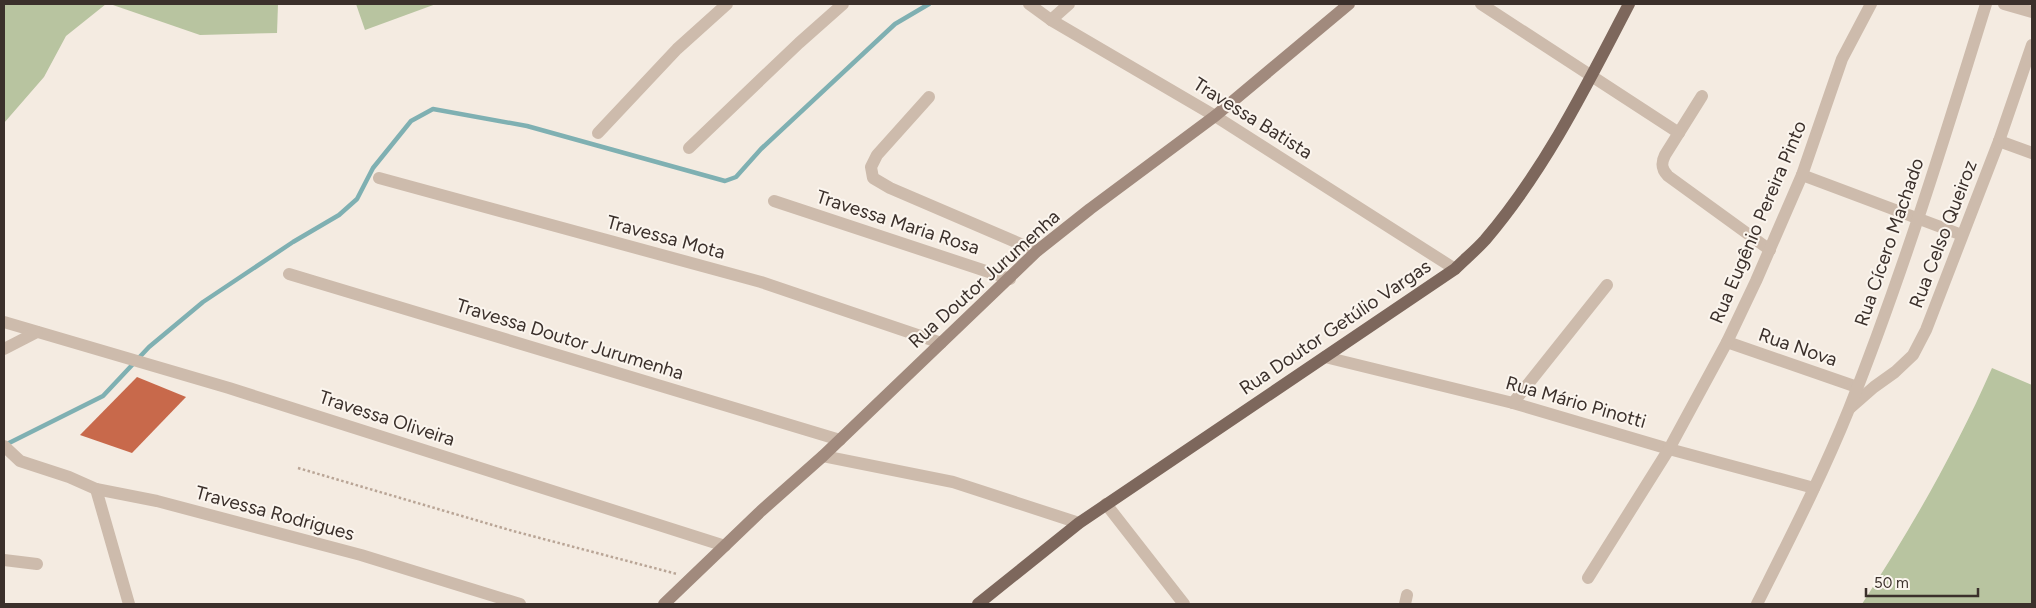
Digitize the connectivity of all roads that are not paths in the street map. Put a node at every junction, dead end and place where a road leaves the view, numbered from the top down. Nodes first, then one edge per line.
1 (727, 4) edge
2 (843, 4) edge
3 (1029, 4) edge
4 (1069, 4) edge
5 (1349, 4) edge
6 (1481, 4) edge
7 (1629, 4) edge
8 (1871, 4) edge
9 (1986, 4) edge
10 (2004, 4) edge
11 (2032, 12) edge
12 (1051, 20) junction
13 (2032, 45) edge
14 (1591, 76) junction
15 (1702, 96) dead end
16 (929, 97) dead end
17 (1215, 116) junction
18 (598, 133) dead end
19 (1679, 133) junction
20 (1999, 141) junction
21 (689, 148) dead end
22 (2032, 153) edge
23 (1802, 175) junction
24 (379, 178) dead end
25 (774, 201) dead end
26 (1919, 220) junction
27 (1962, 235) junction
28 (1770, 250) junction
29 (1038, 251) junction
30 (1455, 269) junction
31 (289, 274) dead end
32 (1010, 279) junction
33 (1607, 285) dead end
34 (4, 322) edge
35 (37, 332) junction
36 (1727, 342) junction
37 (941, 343) junction
38 (4, 350) edge
39 (1325, 357) junction
40 (1857, 387) junction
41 (1513, 403) junction
42 (1848, 410) junction
43 (840, 440) junction
44 (4, 446) edge
45 (1669, 449) junction
46 (824, 456) junction
47 (1814, 488) junction
48 (96, 489) junction
49 (1106, 504) junction
50 (1079, 523) junction
51 (725, 546) junction
52 (4, 560) edge
53 (36, 564) dead end
54 (1588, 578) dead end
55 (129, 604) edge
56 (520, 604) edge
57 (664, 604) edge
58 (978, 604) edge
59 (1184, 604) edge
60 (1757, 604) edge

1 - 18 street
2 - 21 street
3 - 12 street, Travessa Batista
4 - 12 street
5 - 17 main road, Rua Doutor Jurumenha
6 - 14 street
7 - 14 main road, Rua Doutor Getúlio Vargas
8 - 23 street, Rua Eugênio Pereira Pinto
9 - 26 street, Rua Cícero Machado
10 - 11 street
12 - 17 street, Travessa Batista
13 - 20 street, Rua Celso Queiroz
14 - 19 street
14 - 30 main road, Rua Doutor Getúlio Vargas
15 - 19 street
16 - 29 street
17 - 29 main road, Rua Doutor Jurumenha
17 - 30 street, Travessa Batista
19 - 28 street
20 - 22 street
20 - 27 street, Rua Celso Queiroz
23 - 26 street
23 - 28 street, Rua Eugênio Pereira Pinto
24 - 37 street, Travessa Mota
25 - 32 street, Travessa Maria Rosa
26 - 27 street
26 - 40 street, Rua Cícero Machado
27 - 42 street, Rua Celso Queiroz
28 - 36 street, Rua Eugênio Pereira Pinto
29 - 32 main road, Rua Doutor Jurumenha
30 - 39 main road, Rua Doutor Getúlio Vargas
31 - 43 street, Travessa Doutor Jurumenha
32 - 37 main road, Rua Doutor Jurumenha
33 - 41 street
34 - 35 street, Travessa Oliveira
35 - 38 street
35 - 51 street, Travessa Oliveira
36 - 40 street, Rua Nova
36 - 45 street, Rua Eugênio Pereira Pinto
37 - 43 main road, Rua Doutor Jurumenha
39 - 41 street, Rua Mário Pinotti
39 - 49 main road, Rua Doutor Getúlio Vargas
40 - 42 street, Rua Cícero Machado
41 - 45 street, Rua Mário Pinotti
42 - 47 street, Rua Cícero Machado
43 - 46 main road, Rua Doutor Jurumenha
44 - 48 street, Travessa Rodrigues
45 - 47 street, Rua Mário Pinotti
45 - 54 street, Rua Eugênio Pereira Pinto
46 - 50 street
46 - 51 main road, Rua Doutor Jurumenha
47 - 60 street
48 - 55 street
48 - 56 street, Travessa Rodrigues
49 - 50 main road, Rua Doutor Getúlio Vargas
49 - 59 street
50 - 58 main road, Rua Doutor Getúlio Vargas
51 - 57 main road, Rua Doutor Jurumenha
52 - 53 street

